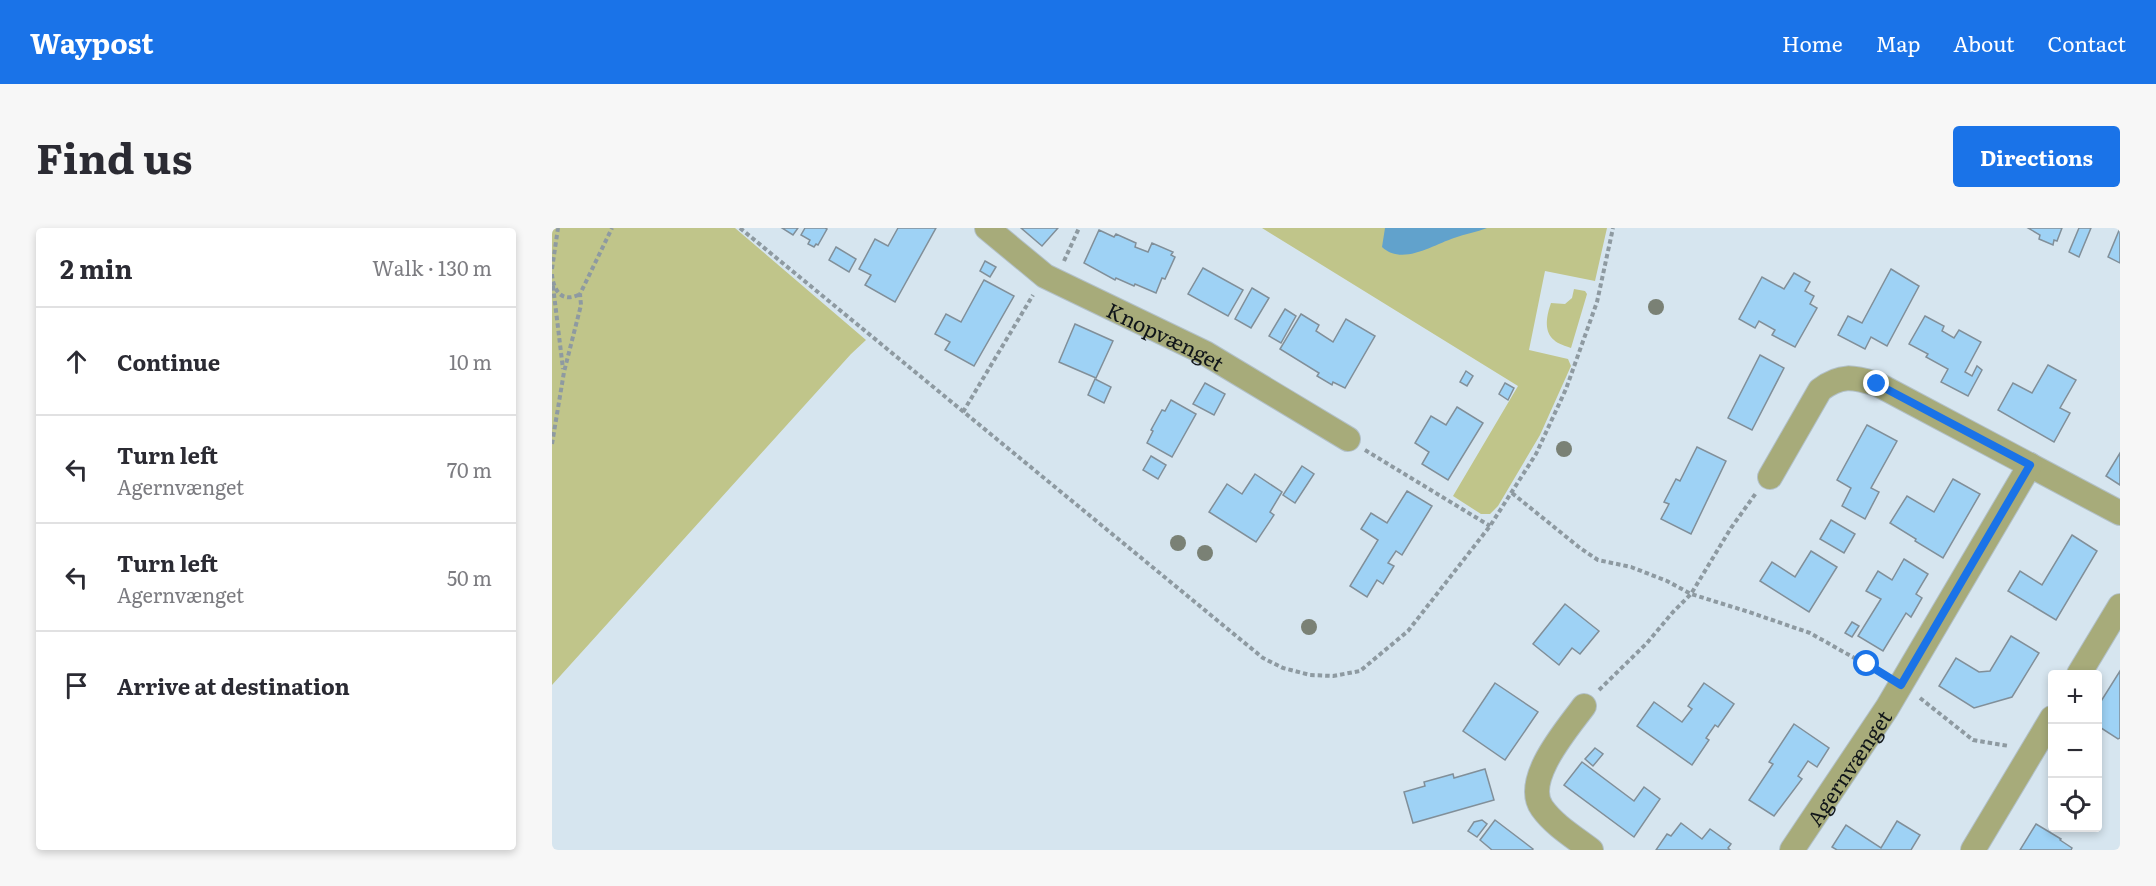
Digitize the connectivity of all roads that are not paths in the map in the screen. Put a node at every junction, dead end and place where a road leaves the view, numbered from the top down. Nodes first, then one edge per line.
1 (987, 228) edge
2 (1348, 439) road end
3 (2030, 465) junction
4 (1770, 477) road end
5 (2120, 513) edge
6 (2120, 606) edge
7 (2082, 670) edge
8 (1584, 706) road end
9 (2048, 724) edge
10 (1591, 850) edge
11 (1792, 850) edge
12 (1973, 850) edge

1 - 2 street, Knopvænget
3 - 4 street
3 - 5 street
3 - 11 street, Agernvænget
6 - 7 street
8 - 10 street
9 - 12 street

